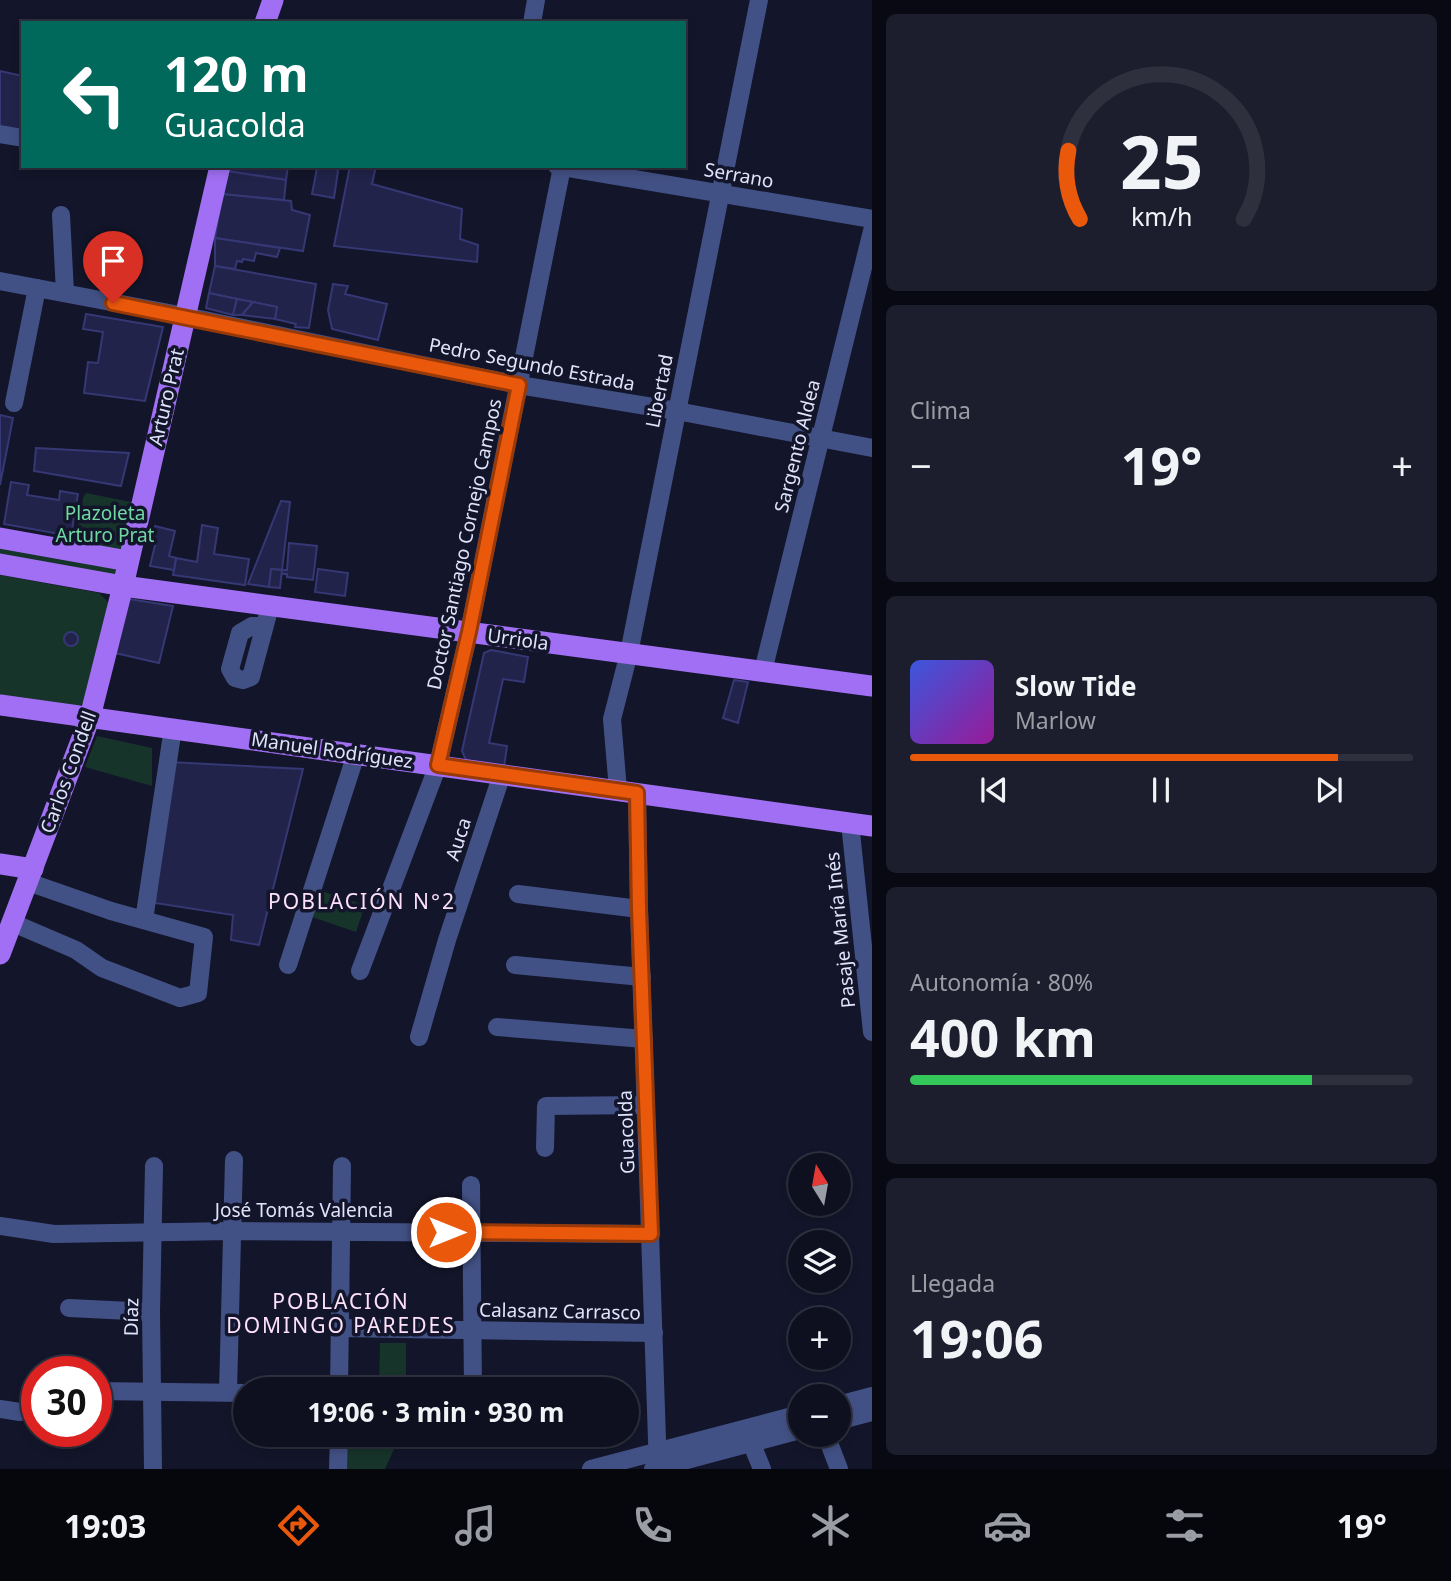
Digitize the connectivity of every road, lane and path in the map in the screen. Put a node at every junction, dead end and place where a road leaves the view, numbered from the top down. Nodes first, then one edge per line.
1 (273, 0) edge
2 (536, 0) edge
3 (759, 0) edge
4 (266, 21) edge
5 (532, 21) edge
6 (0, 134) edge
7 (21, 138) edge
8 (220, 168) edge
9 (560, 168) edge
10 (566, 168) edge
11 (720, 193) junction
12 (61, 215) dead end
13 (872, 219) edge
14 (872, 231) edge
15 (0, 281) edge
16 (37, 288) junction
17 (65, 293) junction
18 (185, 316) junction
19 (519, 385) junction
20 (14, 403) dead end
21 (677, 411) junction
22 (820, 439) junction
23 (872, 448) edge
24 (0, 538) edge
25 (128, 561) junction
26 (0, 564) edge
27 (123, 586) junction
28 (469, 632) junction
29 (629, 653) junction
30 (764, 671) junction
31 (872, 686) edge
32 (0, 705) edge
33 (90, 717) junction
34 (173, 728) junction
35 (356, 754) junction
36 (438, 765) junction
37 (502, 774) junction
38 (628, 792) junction
39 (850, 823) junction
40 (872, 826) edge
41 (0, 864) edge
42 (31, 876) junction
43 (518, 894) dead end
44 (639, 909) junction
45 (144, 920) junction
46 (13, 923) junction
47 (0, 954) edge
48 (288, 965) dead end
49 (515, 965) dead end
50 (360, 971) dead end
51 (642, 977) junction
52 (870, 985) edge
53 (497, 1027) dead end
54 (872, 1032) edge
55 (419, 1037) dead end
56 (644, 1039) junction
57 (646, 1105) junction
58 (545, 1148) dead end
59 (234, 1160) dead end
60 (342, 1166) dead end
61 (154, 1167) dead end
62 (471, 1185) dead end
63 (0, 1226) edge
64 (153, 1231) junction
65 (232, 1231) junction
66 (342, 1232) junction
67 (472, 1232) junction
68 (651, 1234) junction
69 (69, 1308) dead end
70 (152, 1312) junction
71 (340, 1328) junction
72 (473, 1330) junction
73 (654, 1333) junction
74 (237, 1377) edge
75 (339, 1377) edge
76 (473, 1377) edge
77 (112, 1391) edge
78 (151, 1392) junction
79 (233, 1392) edge
80 (872, 1396) edge
81 (851, 1402) edge
82 (0, 1409) edge
83 (20, 1412) dead end
84 (872, 1412) edge
85 (788, 1418) edge
86 (851, 1418) edge
87 (788, 1433) edge
88 (751, 1442) junction
89 (339, 1447) edge
90 (831, 1447) edge
91 (657, 1464) edge
92 (153, 1469) edge
93 (338, 1469) edge
94 (591, 1469) edge
95 (762, 1469) edge
96 (839, 1469) edge

1 - 4 main road
2 - 5 street
3 - 11 street, Libertad
6 - 7 street
8 - 18 main road, Arturo Prat
9 - 19 street, Doctor Santiago Cornejo Campos
10 - 11 street, Serrano
11 - 13 street, Serrano
11 - 21 street, Libertad
12 - 17 street
14 - 22 street, Sargento Aldea
15 - 16 street, Pedro Segundo Estrada
16 - 17 street, Pedro Segundo Estrada
16 - 20 street
17 - 18 street, Pedro Segundo Estrada
18 - 19 street, Pedro Segundo Estrada
18 - 25 main road, Arturo Prat
19 - 21 street, Pedro Segundo Estrada
19 - 28 street, Doctor Santiago Cornejo Campos
21 - 22 street, Pedro Segundo Estrada
21 - 29 street, Libertad
22 - 23 street, Pedro Segundo Estrada
22 - 30 street, Sargento Aldea
24 - 25 main road
25 - 27 main road, Arturo Prat
26 - 27 main road, Urriola
27 - 28 main road, Urriola
27 - 33 main road, Carlos Condell
28 - 29 main road, Urriola
28 - 36 street, Doctor Santiago Cornejo Campos
29 - 30 main road, Urriola
29 - 38 street, Libertad
30 - 31 main road, Urriola
32 - 33 main road, Manuel Rodríguez
33 - 34 main road, Manuel Rodríguez
33 - 42 main road, Carlos Condell
34 - 35 main road, Manuel Rodríguez
34 - 45 street
35 - 36 main road, Manuel Rodríguez
35 - 48 street
36 - 37 main road, Manuel Rodríguez
36 - 50 street, Doctor Santiago Cornejo Campos
37 - 38 main road, Manuel Rodríguez
37 - 55 street, Auca
38 - 39 main road, Manuel Rodríguez
38 - 44 street, Guacolda
39 - 40 main road, Manuel Rodríguez
39 - 52 street, Pasaje María Inés
41 - 42 main road
42 - 45 street
42 - 46 main road, Carlos Condell
43 - 44 street
44 - 51 street, Guacolda
45 - 46 street
46 - 47 main road, Carlos Condell
49 - 51 street
51 - 56 street, Guacolda
52 - 54 street, Pasaje María Inés
53 - 56 street
56 - 57 street, Guacolda
57 - 58 street
57 - 68 street, Guacolda
59 - 65 street
60 - 66 street
61 - 64 street, Díaz
62 - 67 street
63 - 64 street, José Tomás Valencia
64 - 65 street, José Tomás Valencia
64 - 70 street, Díaz
65 - 66 street, José Tomás Valencia
65 - 74 street
66 - 67 street, José Tomás Valencia
66 - 71 street
67 - 68 street, José Tomás Valencia
67 - 72 street
68 - 73 street, Guacolda
69 - 70 street
70 - 78 street, Díaz
71 - 72 street, Calasanz Carrasco
71 - 75 street
72 - 73 street, Calasanz Carrasco
72 - 76 street
73 - 91 street, Guacolda
77 - 78 street
78 - 79 street
78 - 92 street, Díaz
80 - 81 street
82 - 83 street
84 - 86 street
85 - 91 street
87 - 88 street
88 - 91 street
88 - 95 street
89 - 93 street
90 - 96 street
91 - 94 street

